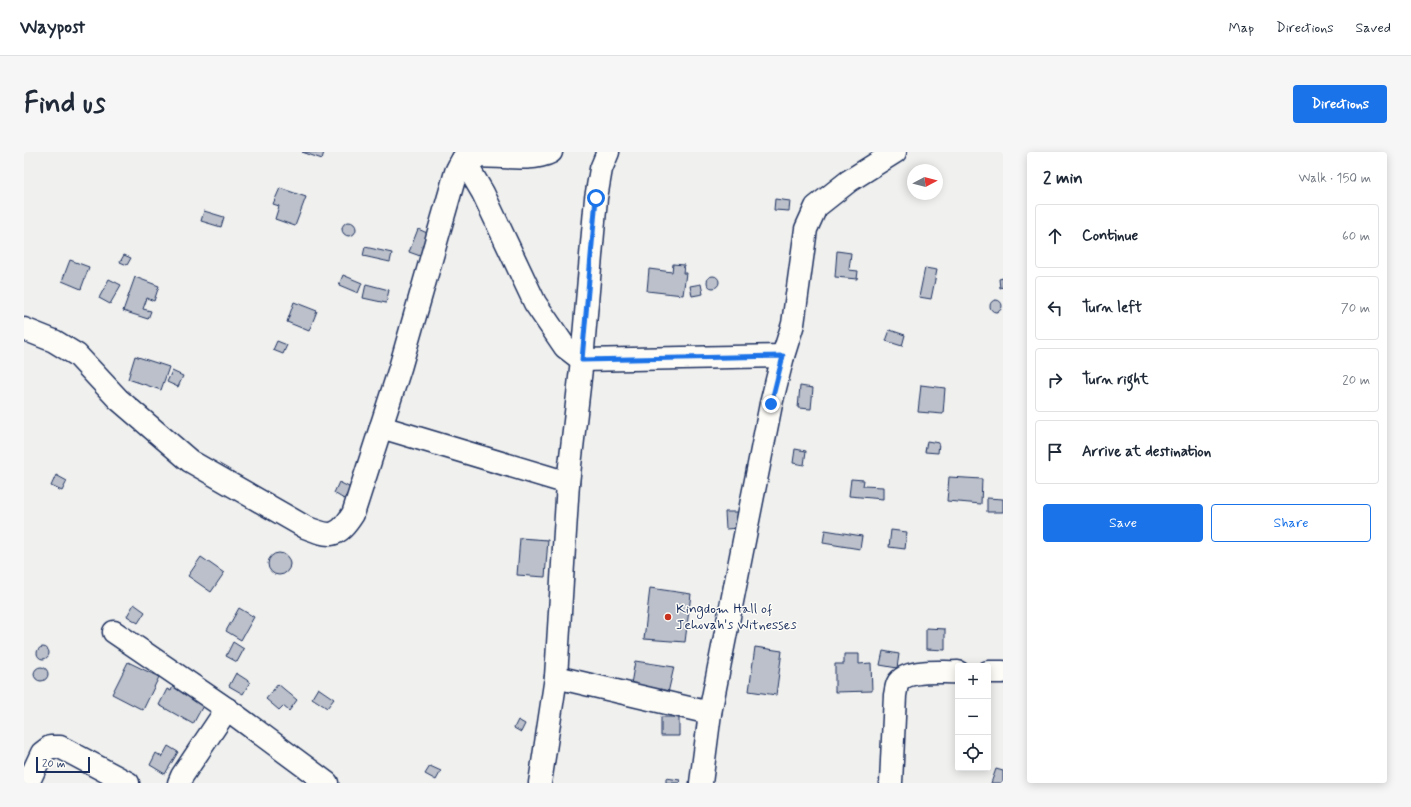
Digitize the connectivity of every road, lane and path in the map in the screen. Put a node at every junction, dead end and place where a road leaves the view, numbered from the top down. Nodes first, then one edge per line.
1 (551, 152) edge
2 (608, 152) edge
3 (895, 152) edge
4 (463, 159) junction
5 (24, 329) edge
6 (783, 356) junction
7 (582, 360) junction
8 (381, 427) junction
9 (568, 483) junction
10 (114, 632) dead end
11 (955, 672) edge
12 (991, 672) edge
13 (1003, 672) edge
14 (556, 677) junction
15 (227, 708) junction
16 (710, 713) junction
17 (28, 776) edge
18 (128, 783) edge
19 (178, 783) edge
20 (327, 783) edge
21 (540, 783) edge
22 (701, 783) edge
23 (891, 783) edge

1 - 4 street
2 - 7 street
3 - 6 street
4 - 7 street
4 - 8 street
5 - 8 street
6 - 7 street
6 - 16 street
7 - 9 street
8 - 9 street
9 - 14 street
10 - 15 street
11 - 23 street
12 - 13 street
14 - 16 street
14 - 21 street
15 - 19 street
15 - 20 street
16 - 22 street
17 - 18 street

